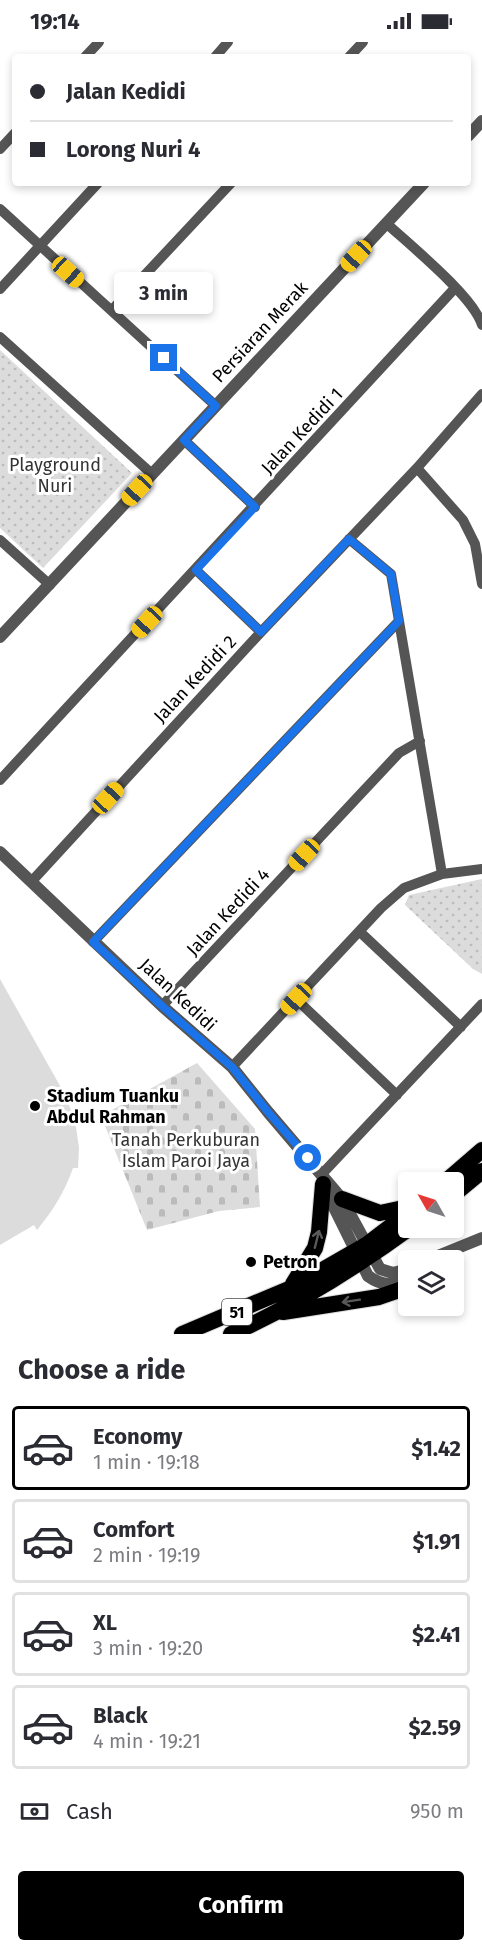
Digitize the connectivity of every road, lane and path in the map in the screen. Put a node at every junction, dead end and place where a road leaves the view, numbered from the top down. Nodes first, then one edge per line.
1 (99, 42) edge
2 (228, 42) edge
3 (363, 42) edge
4 (88, 54) edge
5 (217, 54) edge
6 (352, 54) edge
7 (482, 121) edge
8 (471, 133) edge
9 (12, 136) edge
10 (0, 149) edge
11 (95, 186) edge
12 (228, 186) edge
13 (421, 186) edge
14 (0, 209) edge
15 (386, 223) junction
16 (40, 246) junction
17 (455, 288) junction
18 (0, 289) edge
19 (112, 310) junction
20 (482, 326) edge
21 (0, 337) edge
22 (482, 394) edge
23 (216, 406) junction
24 (184, 440) junction
25 (417, 468) junction
26 (152, 474) junction
27 (255, 507) junction
28 (349, 539) junction
29 (0, 540) edge
30 (196, 570) junction
31 (482, 584) edge
32 (50, 585) junction
33 (399, 621) junction
34 (261, 632) junction
35 (0, 637) edge
36 (420, 741) junction
37 (0, 780) edge
38 (0, 852) edge
39 (482, 868) edge
40 (442, 874) junction
41 (32, 881) junction
42 (360, 932) junction
43 (93, 942) junction
44 (296, 999) junction
45 (482, 1004) edge
46 (162, 1006) junction
47 (461, 1027) junction
48 (232, 1067) junction
49 (397, 1095) junction
50 (482, 1150) edge
51 (482, 1171) edge
52 (457, 1172) edge
53 (322, 1179) junction
54 (464, 1186) edge
55 (342, 1199) junction
56 (398, 1209) edge
57 (398, 1222) edge
58 (398, 1234) edge
59 (482, 1238) edge
60 (482, 1246) edge
61 (453, 1250) edge
62 (364, 1253) junction
63 (464, 1254) edge
64 (398, 1272) edge
65 (398, 1284) edge
66 (291, 1288) junction
67 (398, 1290) edge
68 (273, 1313) junction
69 (182, 1334) edge
70 (231, 1334) edge

1 - 4 street
2 - 5 street
3 - 6 street
7 - 8 street
9 - 10 street
11 - 16 street
12 - 19 street
13 - 15 street, Persiaran Merak
14 - 16 street
15 - 17 street
15 - 23 street, Persiaran Merak
16 - 18 street
16 - 19 street
17 - 20 street
17 - 27 street, Jalan Kedidi 1
19 - 23 street
21 - 26 street
22 - 25 street, Jalan Kedidi 2
23 - 24 street, Persiaran Merak
24 - 26 street, Persiaran Merak
24 - 27 street
25 - 28 street, Jalan Kedidi 2
25 - 31 street
26 - 32 street, Persiaran Merak
27 - 30 street, Jalan Kedidi 1
28 - 33 street
28 - 34 street, Jalan Kedidi 2
29 - 32 street
30 - 34 street
30 - 37 street, Jalan Kedidi 1
32 - 35 street, Persiaran Merak
33 - 36 street
33 - 43 street
34 - 41 street, Jalan Kedidi 2
36 - 40 street
36 - 46 street, Jalan Kedidi 4
38 - 41 street, Jalan Kedidi
39 - 40 street
40 - 42 street
41 - 43 street, Jalan Kedidi
42 - 44 street
42 - 47 street
43 - 46 street, Jalan Kedidi
44 - 48 street
44 - 49 street
45 - 47 street
46 - 48 street, Jalan Kedidi
47 - 49 street
48 - 53 street, Jalan Kedidi
49 - 53 street
50 - 52 highway
51 - 54 highway
53 - 55 street
53 - 62 street
66 -> 53 highway
55 - 56 highway
55 - 62 street
57 - 62 highway, 51
58 - 62 highway, 51
59 - 61 street
60 - 63 street
62 - 64 street
62 - 65 street
62 - 66 highway, 51
62 - 68 highway, 51
66 - 69 highway, 51
67 -> 68 highway
68 - 70 highway, 51

